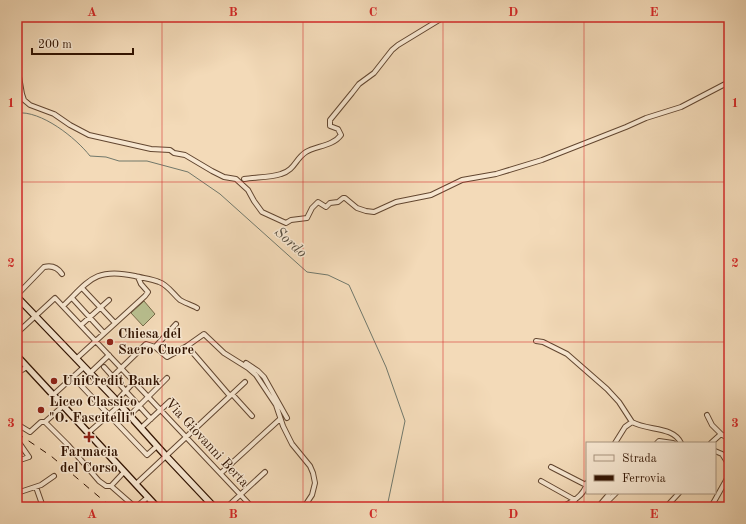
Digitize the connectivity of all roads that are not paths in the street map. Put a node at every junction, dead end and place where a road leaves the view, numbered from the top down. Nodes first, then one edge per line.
1 (444, 17) edge
2 (17, 65) edge
3 (729, 82) edge
4 (244, 179) dead end
5 (62, 274) dead end
6 (138, 277) junction
7 (82, 288) junction
8 (17, 296) edge
9 (72, 298) junction
10 (109, 300) dead end
11 (63, 306) junction
12 (100, 308) junction
13 (197, 308) dead end
14 (35, 317) junction
15 (89, 317) junction
16 (115, 323) junction
17 (176, 324) dead end
18 (81, 325) junction
19 (17, 333) edge
20 (104, 333) junction
21 (536, 340) dead end
22 (96, 341) junction
23 (187, 346) junction
24 (155, 347) junction
25 (17, 356) edge
26 (109, 356) junction
27 (76, 358) junction
28 (240, 362) junction
29 (27, 367) junction
30 (84, 367) junction
31 (104, 367) dead end
32 (121, 368) junction
33 (17, 373) edge
34 (90, 373) junction
35 (112, 376) junction
36 (73, 377) junction
37 (167, 378) dead end
38 (107, 382) dead end
39 (134, 382) junction
40 (245, 382) dead end
41 (126, 391) junction
42 (53, 395) junction
43 (231, 395) junction
44 (148, 396) junction
45 (120, 397) dead end
46 (170, 401) dead end
47 (729, 401) edge
48 (120, 404) junction
49 (63, 406) junction
50 (139, 406) junction
51 (161, 410) junction
52 (134, 411) dead end
53 (729, 411) edge
54 (109, 414) junction
55 (708, 415) dead end
56 (252, 416) dead end
57 (287, 418) dead end
58 (151, 419) junction
59 (280, 419) junction
60 (45, 422) junction
61 (632, 422) junction
62 (17, 424) edge
63 (141, 428) junction
64 (88, 432) junction
65 (720, 434) junction
66 (187, 437) junction
67 (729, 439) edge
68 (17, 442) edge
69 (616, 442) edge
70 (680, 442) edge
71 (712, 442) edge
72 (157, 446) junction
73 (716, 451) edge
74 (166, 456) junction
75 (17, 461) edge
76 (729, 464) edge
77 (551, 467) dead end
78 (124, 472) junction
79 (265, 472) dead end
80 (221, 473) junction
81 (729, 475) edge
82 (54, 476) dead end
83 (541, 481) dead end
84 (136, 484) junction
85 (586, 484) edge
86 (111, 486) junction
87 (36, 487) junction
88 (586, 487) edge
89 (17, 493) edge
90 (609, 494) edge
91 (615, 494) edge
92 (678, 494) edge
93 (241, 495) junction
94 (148, 497) junction
95 (575, 500) junction
96 (43, 507) edge
97 (136, 507) edge
98 (157, 507) edge
99 (214, 507) edge
100 (227, 507) edge
101 (252, 507) edge
102 (304, 507) edge
103 (561, 507) edge
104 (598, 507) edge
105 (602, 507) edge
106 (666, 507) edge
107 (711, 507) edge

1 - 4 street
2 - 3 street
5 - 8 street
6 - 7 street
6 - 13 street
6 - 16 street
7 - 9 street
7 - 12 street
8 - 14 main road
9 - 11 street
9 - 15 street
10 - 12 street
11 - 14 street
11 - 18 street, Via Giovanni Berta
12 - 15 street
12 - 16 street
14 - 19 street
14 - 27 main road
15 - 18 street
15 - 20 street
16 - 20 street
17 - 24 street
18 - 22 street, Via Giovanni Berta
20 - 22 street
21 - 61 street
22 - 26 street, Via Giovanni Berta
22 - 27 street
23 - 24 street
23 - 28 street
23 - 43 street
24 - 32 street
25 - 29 main road
26 - 32 street, Via Giovanni Berta
26 - 34 street
27 - 30 main road
28 - 57 street
28 - 59 street
29 - 33 street
29 - 42 main road
30 - 34 main road
30 - 36 street
31 - 35 street
32 - 35 street
32 - 39 street, Via Giovanni Berta
34 - 48 main road
35 - 38 street
35 - 41 street
36 - 42 street
36 - 54 street
37 - 44 street
39 - 41 street
39 - 44 street, Via Giovanni Berta
40 - 43 street
41 - 45 street
41 - 50 street
42 - 49 main road
43 - 56 street
43 - 66 street
44 - 50 street
44 - 51 street, Via Giovanni Berta
46 - 51 street
47 - 53 street
48 - 54 street
48 - 63 main road
49 - 60 street
49 - 64 main road
50 - 52 street
50 - 58 street
51 - 58 street
51 - 66 street, Via Giovanni Berta
54 - 64 street
54 - 72 street
55 - 65 street
58 - 63 street
59 - 80 street
59 - 102 street
60 - 62 street
60 - 86 street
61 - 69 street
61 - 70 street
63 - 72 main road
64 - 78 main road
65 - 67 street
65 - 71 street
66 - 74 street
66 - 80 street, Via Giovanni Berta
68 - 75 street
72 - 74 main road
73 - 76 street
74 - 84 street
74 - 99 main road
77 - 85 street
78 - 84 main road
78 - 86 street
79 - 93 street
80 - 93 street, Via Giovanni Berta
81 - 107 street
82 - 87 street
83 - 95 street
84 - 94 main road
86 - 97 street
87 - 89 street
87 - 96 street
88 - 95 street
90 - 104 street
91 - 105 street
92 - 106 street
93 - 100 street
93 - 101 street, Via Giovanni Berta
94 - 97 street
94 - 98 main road
95 - 103 street

